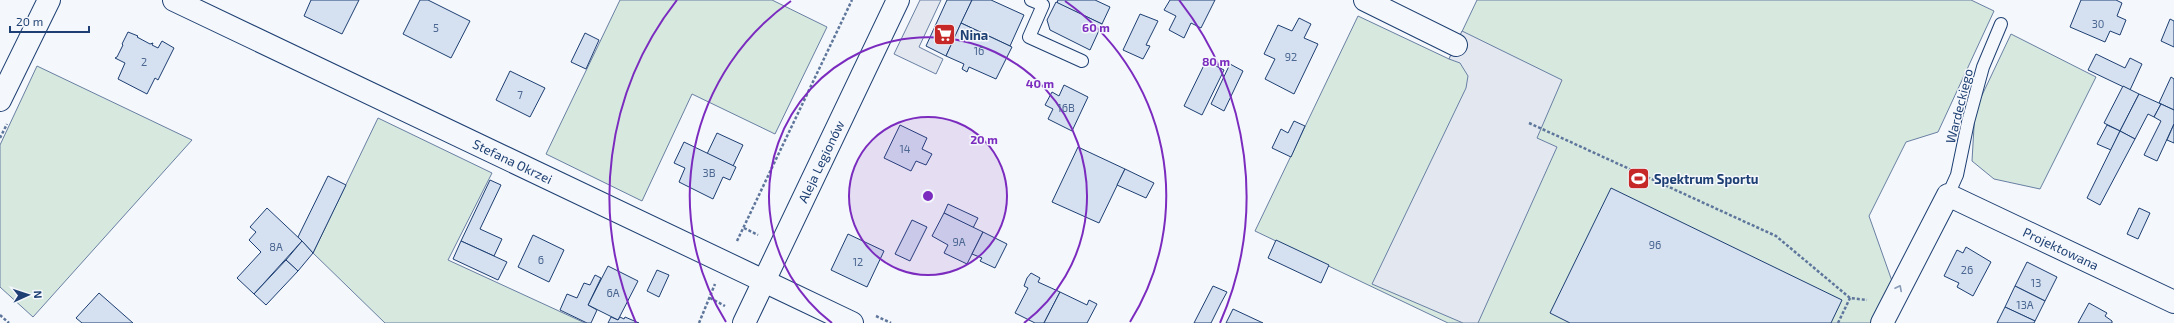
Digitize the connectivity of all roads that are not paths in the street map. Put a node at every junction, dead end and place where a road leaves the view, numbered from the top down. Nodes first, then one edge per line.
1 (49, 0) edge
2 (174, 0) edge
3 (898, 0) edge
4 (1031, 0) edge
5 (1365, 0) edge
6 (2001, 24) dead end
7 (1456, 45) dead end
8 (1082, 61) dead end
9 (0, 100) edge
10 (1948, 195) junction
11 (763, 280) junction
12 (2174, 302) edge
13 (1886, 314) edge
14 (744, 323) edge
15 (852, 323) edge

1 - 9 street
2 - 11 street, Stefana Okrzei
3 - 11 street, Aleja Legionów
4 - 8 lane
5 - 7 street
6 - 10 lane, Wardeckiego
10 - 12 street, Projektowana
13 -> 10 street
11 - 14 street, Aleja Legionów
11 - 15 street, Stefana Okrzei

